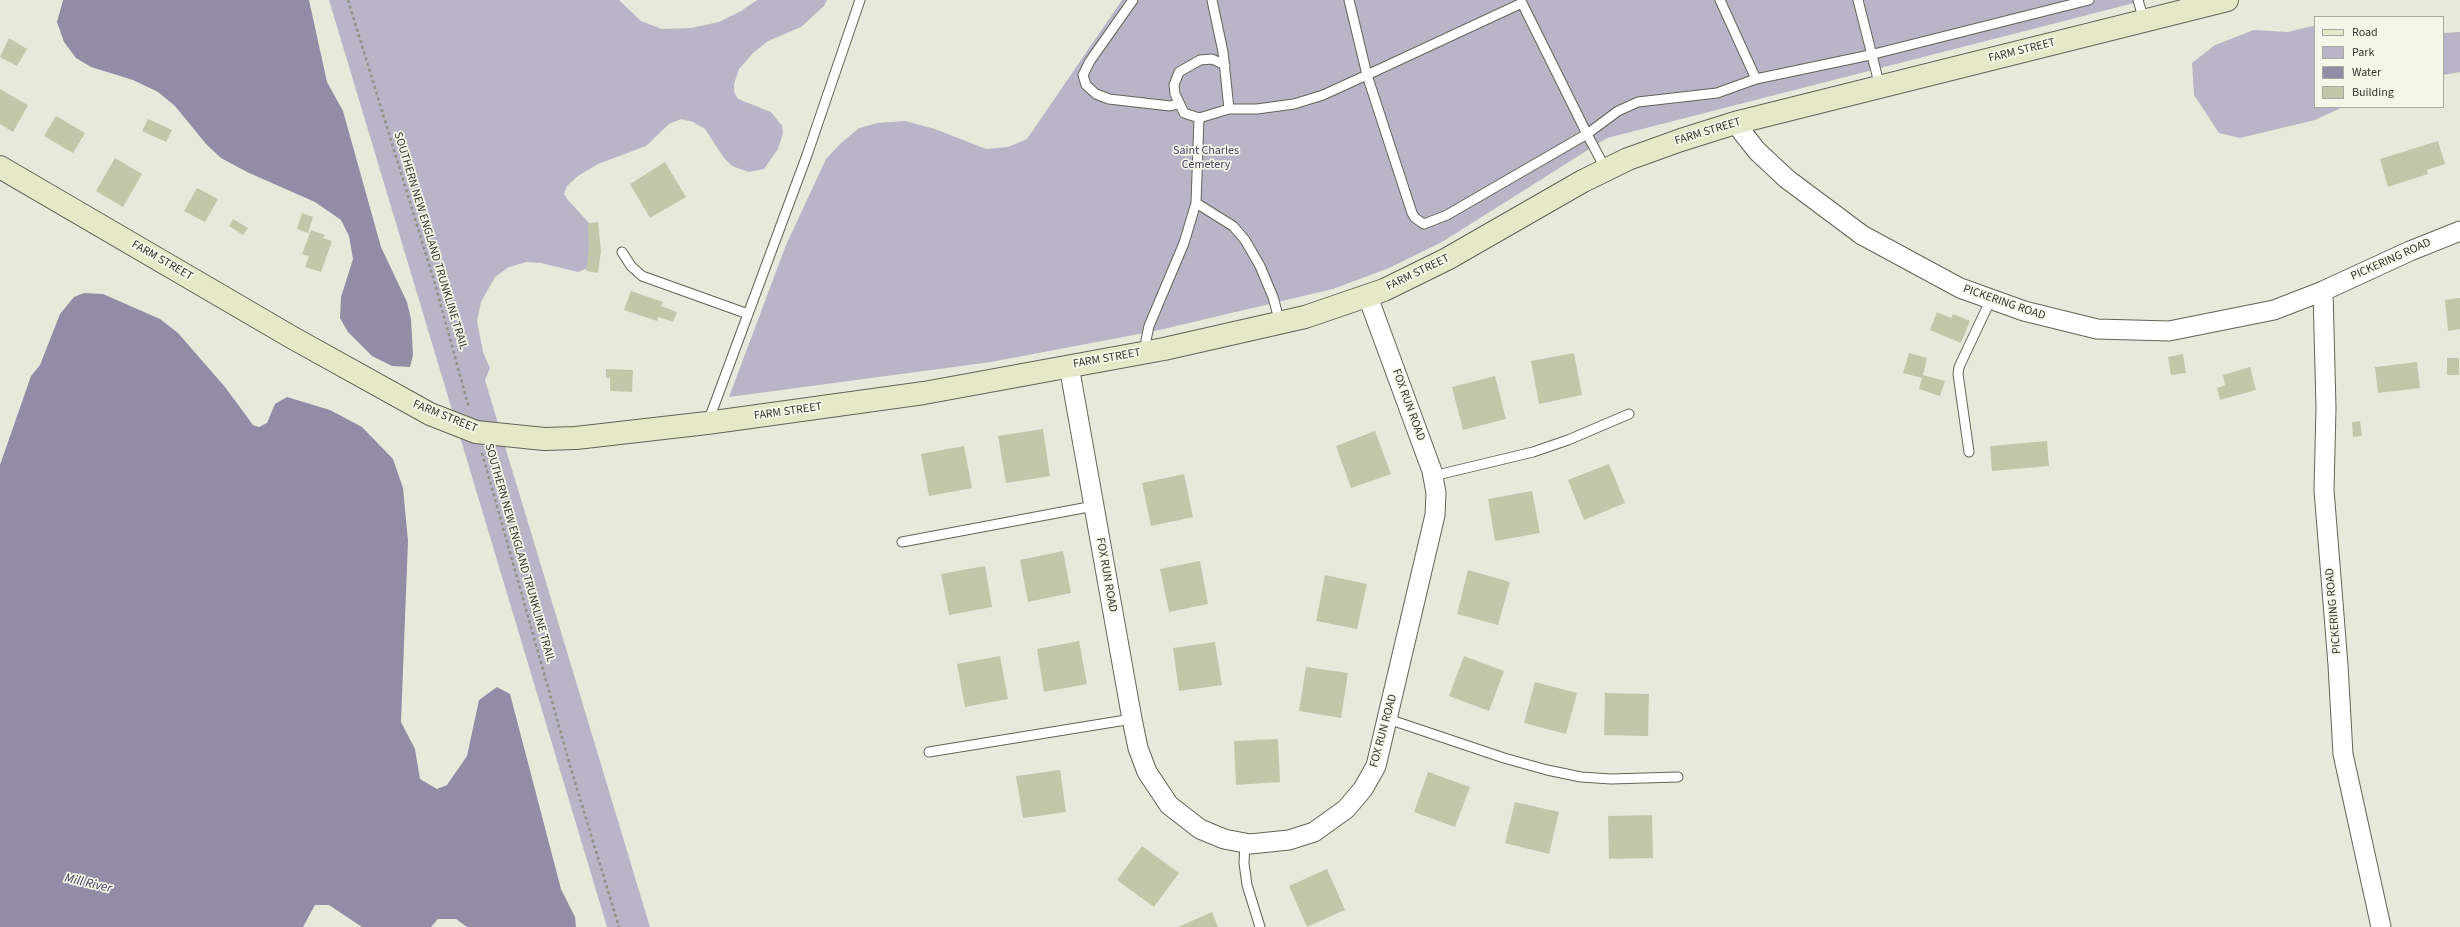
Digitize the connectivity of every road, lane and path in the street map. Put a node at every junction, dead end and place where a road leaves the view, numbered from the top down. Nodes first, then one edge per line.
1 (348, 0) edge
2 (860, 0) edge
3 (1133, 0) edge
4 (1212, 0) edge
5 (1349, 0) edge
6 (1720, 0) edge
7 (1858, 0) edge
8 (2089, 0) edge
9 (2138, 0) edge
10 (2227, 0) edge
11 (1524, 1) edge
12 (2144, 21) junction
13 (1870, 55) junction
14 (1225, 65) junction
15 (1367, 75) junction
16 (1756, 79) junction
17 (1880, 87) junction
18 (1178, 104) junction
19 (1229, 109) junction
20 (1199, 118) junction
21 (1735, 122) junction
22 (1587, 134) junction
23 (0, 167) edge
24 (1606, 170) junction
25 (1196, 203) junction
26 (2460, 231) edge
27 (622, 252) dead end
28 (2323, 292) junction
29 (1368, 297) junction
30 (1991, 299) junction
31 (748, 314) junction
32 (1280, 324) junction
33 (1146, 352) junction
34 (1069, 366) junction
35 (1629, 414) dead end
36 (707, 423) junction
37 (476, 432) junction
38 (1969, 452) dead end
39 (1433, 476) junction
40 (1094, 506) junction
41 (902, 542) dead end
42 (1132, 718) junction
43 (1388, 719) junction
44 (929, 752) dead end
45 (1678, 777) dead end
46 (1245, 843) junction
47 (619, 927) edge
48 (1260, 927) edge
49 (2381, 927) edge

1 - 37 path, SOUTHERN NEW ENGLAND TRUNKLINE TRAIL
2 - 31 lane
3 - 18 lane
4 - 14 lane
5 - 15 lane
6 - 16 lane
7 - 13 lane
8 - 13 lane
9 - 12 lane
10 - 12 street, FARM STREET
11 - 15 lane
11 - 22 lane
12 - 17 street, FARM STREET
13 - 16 lane
13 - 17 lane
14 - 18 lane
14 - 19 lane
15 - 19 lane
15 - 22 lane
16 - 22 lane
17 - 21 street, FARM STREET
18 - 20 lane
19 - 20 lane
20 - 25 lane
21 - 24 street, FARM STREET
21 - 30 street, PICKERING ROAD
22 - 24 lane
23 - 37 street, FARM STREET
24 - 29 street, FARM STREET
25 - 32 lane
25 - 33 lane
26 - 28 street, PICKERING ROAD
27 - 31 lane
28 - 30 street, PICKERING ROAD
28 - 49 street, PICKERING ROAD
29 - 32 street, FARM STREET
29 - 39 street, FOX RUN ROAD
30 - 38 lane
31 - 36 lane
32 - 33 street, FARM STREET
33 - 34 street, FARM STREET
34 - 36 street, FARM STREET
34 - 40 street, FOX RUN ROAD
35 - 39 lane
36 - 37 street, FARM STREET
37 - 47 path, SOUTHERN NEW ENGLAND TRUNKLINE TRAIL
39 - 43 street, FOX RUN ROAD
40 - 41 lane
40 - 42 street, FOX RUN ROAD
42 - 44 lane
42 - 46 street, FOX RUN ROAD
43 - 45 lane
43 - 46 street, FOX RUN ROAD
46 - 48 lane

